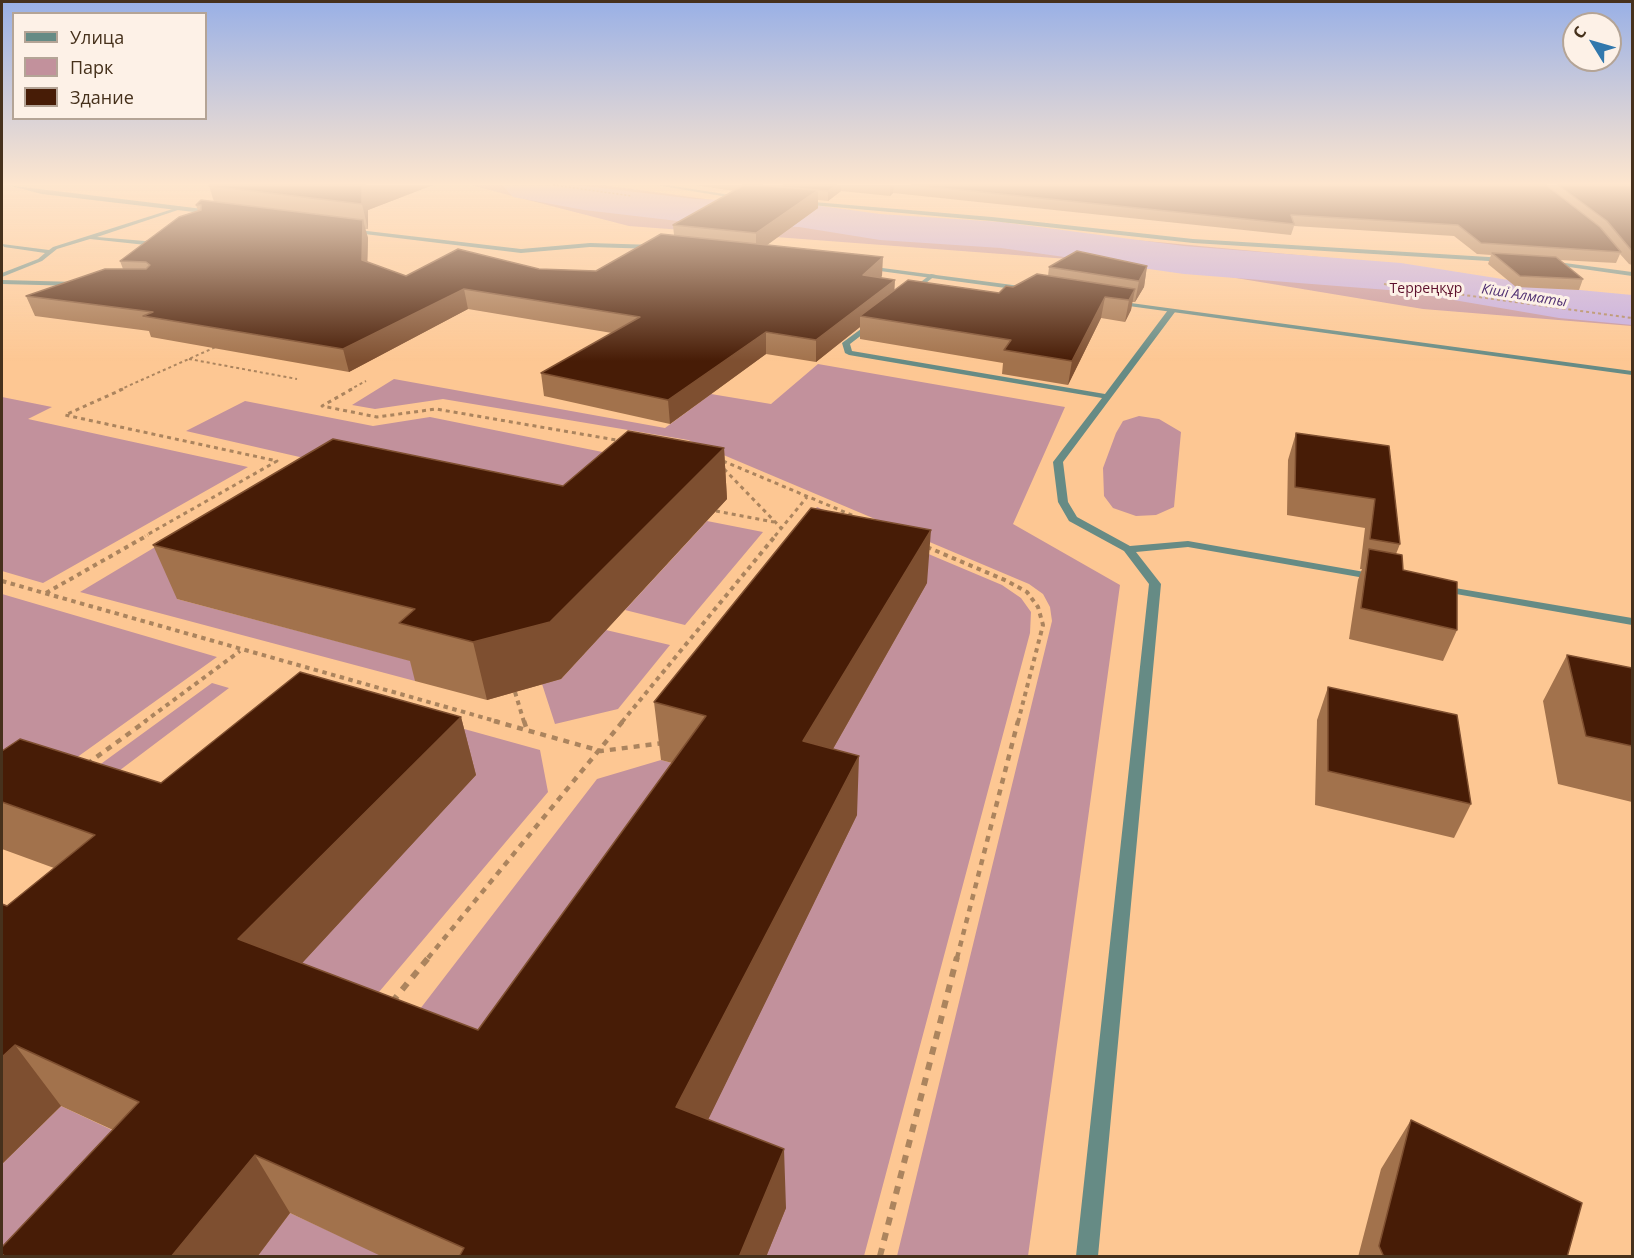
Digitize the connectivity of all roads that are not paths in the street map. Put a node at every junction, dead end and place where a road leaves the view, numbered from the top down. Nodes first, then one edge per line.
1 (4, 244) dead end
2 (71, 244) edge
3 (442, 244) edge
4 (1238, 244) edge
5 (666, 248) edge
6 (51, 252) junction
7 (1512, 260) edge
8 (1547, 263) edge
9 (1624, 266) dead end
10 (862, 267) edge
11 (1631, 274) edge
12 (2, 275) edge
13 (933, 275) junction
14 (2, 282) edge
15 (85, 284) edge
16 (1039, 291) edge
17 (898, 302) edge
18 (1106, 302) edge
19 (1171, 312) junction
20 (881, 316) edge
21 (1632, 373) edge
22 (1108, 396) junction
23 (1128, 549) junction
24 (1387, 579) edge
25 (1434, 587) edge
26 (1632, 622) edge
27 (1087, 1257) edge

1 - 6 street
2 - 6 street
3 - 5 street
4 - 7 street
6 - 12 street
8 - 11 street
9 - 11 street
10 - 13 street
13 - 16 street
13 - 17 street
14 - 15 street
18 - 19 street
19 - 21 street
19 - 22 street
20 - 22 street
22 - 23 street
23 - 24 street
23 - 27 street
25 - 26 street

